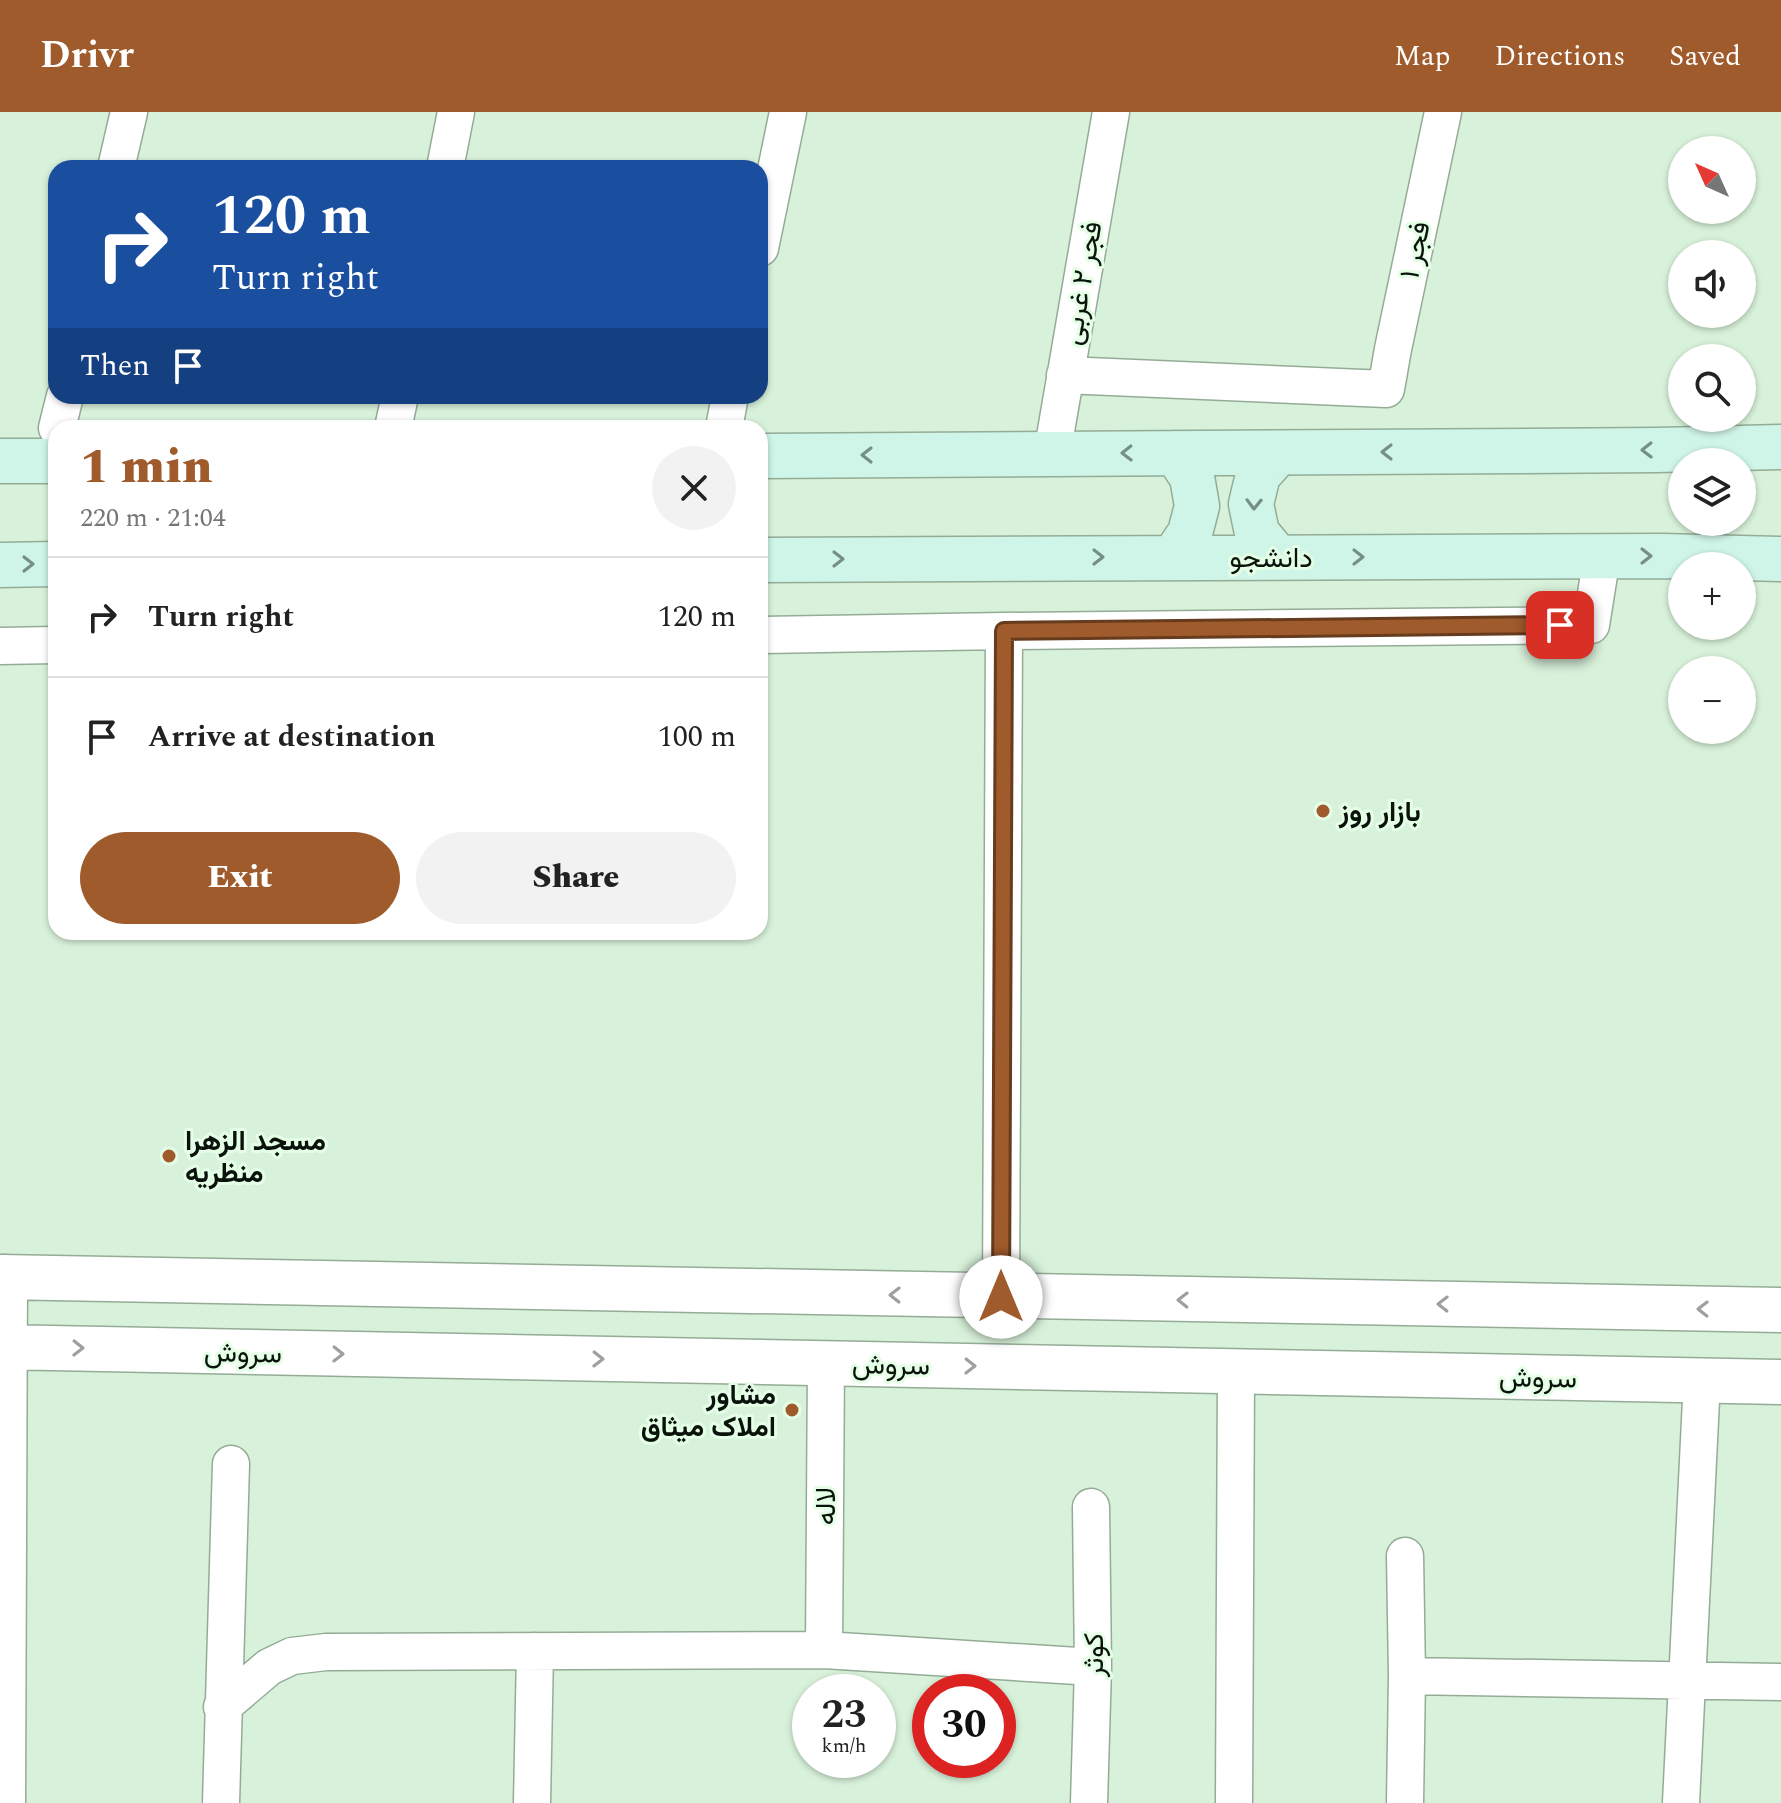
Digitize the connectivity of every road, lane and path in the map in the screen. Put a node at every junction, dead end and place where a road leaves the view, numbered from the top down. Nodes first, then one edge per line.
1 (129, 112) edge
2 (456, 112) edge
3 (788, 112) edge
4 (1111, 112) edge
5 (1443, 112) edge
6 (118, 160) edge
7 (447, 160) edge
8 (768, 209) edge
9 (1065, 375) junction
10 (1781, 447) edge
11 (48, 448) edge
12 (1176, 453) junction
13 (1278, 453) junction
14 (1052, 454) junction
15 (768, 456) edge
16 (0, 461) edge
17 (1602, 556) junction
18 (1174, 557) junction
19 (1277, 557) junction
20 (1781, 559) edge
21 (768, 560) edge
22 (48, 564) edge
23 (0, 565) edge
24 (1004, 631) junction
25 (768, 635) edge
26 (48, 645) edge
27 (0, 646) edge
28 (3, 1277) edge
29 (1001, 1297) junction
30 (1781, 1310) edge
31 (2, 1347) edge
32 (826, 1363) junction
33 (1236, 1370) junction
34 (1702, 1380) junction
35 (1781, 1382) edge
36 (231, 1464) dead end
37 (1091, 1507) dead end
38 (1405, 1556) dead end
39 (824, 1650) junction
40 (535, 1651) junction
41 (1093, 1667) junction
42 (1407, 1676) junction
43 (1686, 1680) junction
44 (1781, 1682) edge
45 (222, 1707) junction
46 (3, 1803) edge
47 (221, 1803) edge
48 (532, 1803) edge
49 (1089, 1803) edge
50 (1234, 1803) edge
51 (1405, 1803) edge
52 (1681, 1803) edge

1 - 6 street
2 - 7 street
3 - 8 street
4 - 9 street, فجر ۲ غربی
5 - 9 street, فجر ۱
9 - 14 street, فجر ۲ غربی
10 -> 13 main road
11 - 16 main road
12 - 13 main road
12 -> 14 main road
12 - 18 main road
13 -> 19 main road
14 -> 15 main road
19 -> 17 main road, دانشجو
17 -> 20 main road, دانشجو
17 - 24 street
18 - 19 main road, دانشجو
21 -> 18 main road, دانشجو
23 -> 22 main road
24 - 25 street
24 - 29 street
26 - 27 street
29 -> 28 street
28 - 31 street
30 -> 29 street
31 -> 32 street, سروش
31 - 46 street
32 -> 33 street, سروش
32 - 39 street, لاله
33 - 34 street, سروش
33 - 50 street
34 - 35 street, سروش
34 - 43 street
36 - 45 street
37 - 41 street, کوثر
38 - 42 street
39 - 40 street
39 - 41 street
40 - 45 street
40 - 48 street
41 - 49 street, کوثر
42 - 43 street
42 - 51 street
43 - 44 street
43 - 52 street
45 - 47 street

